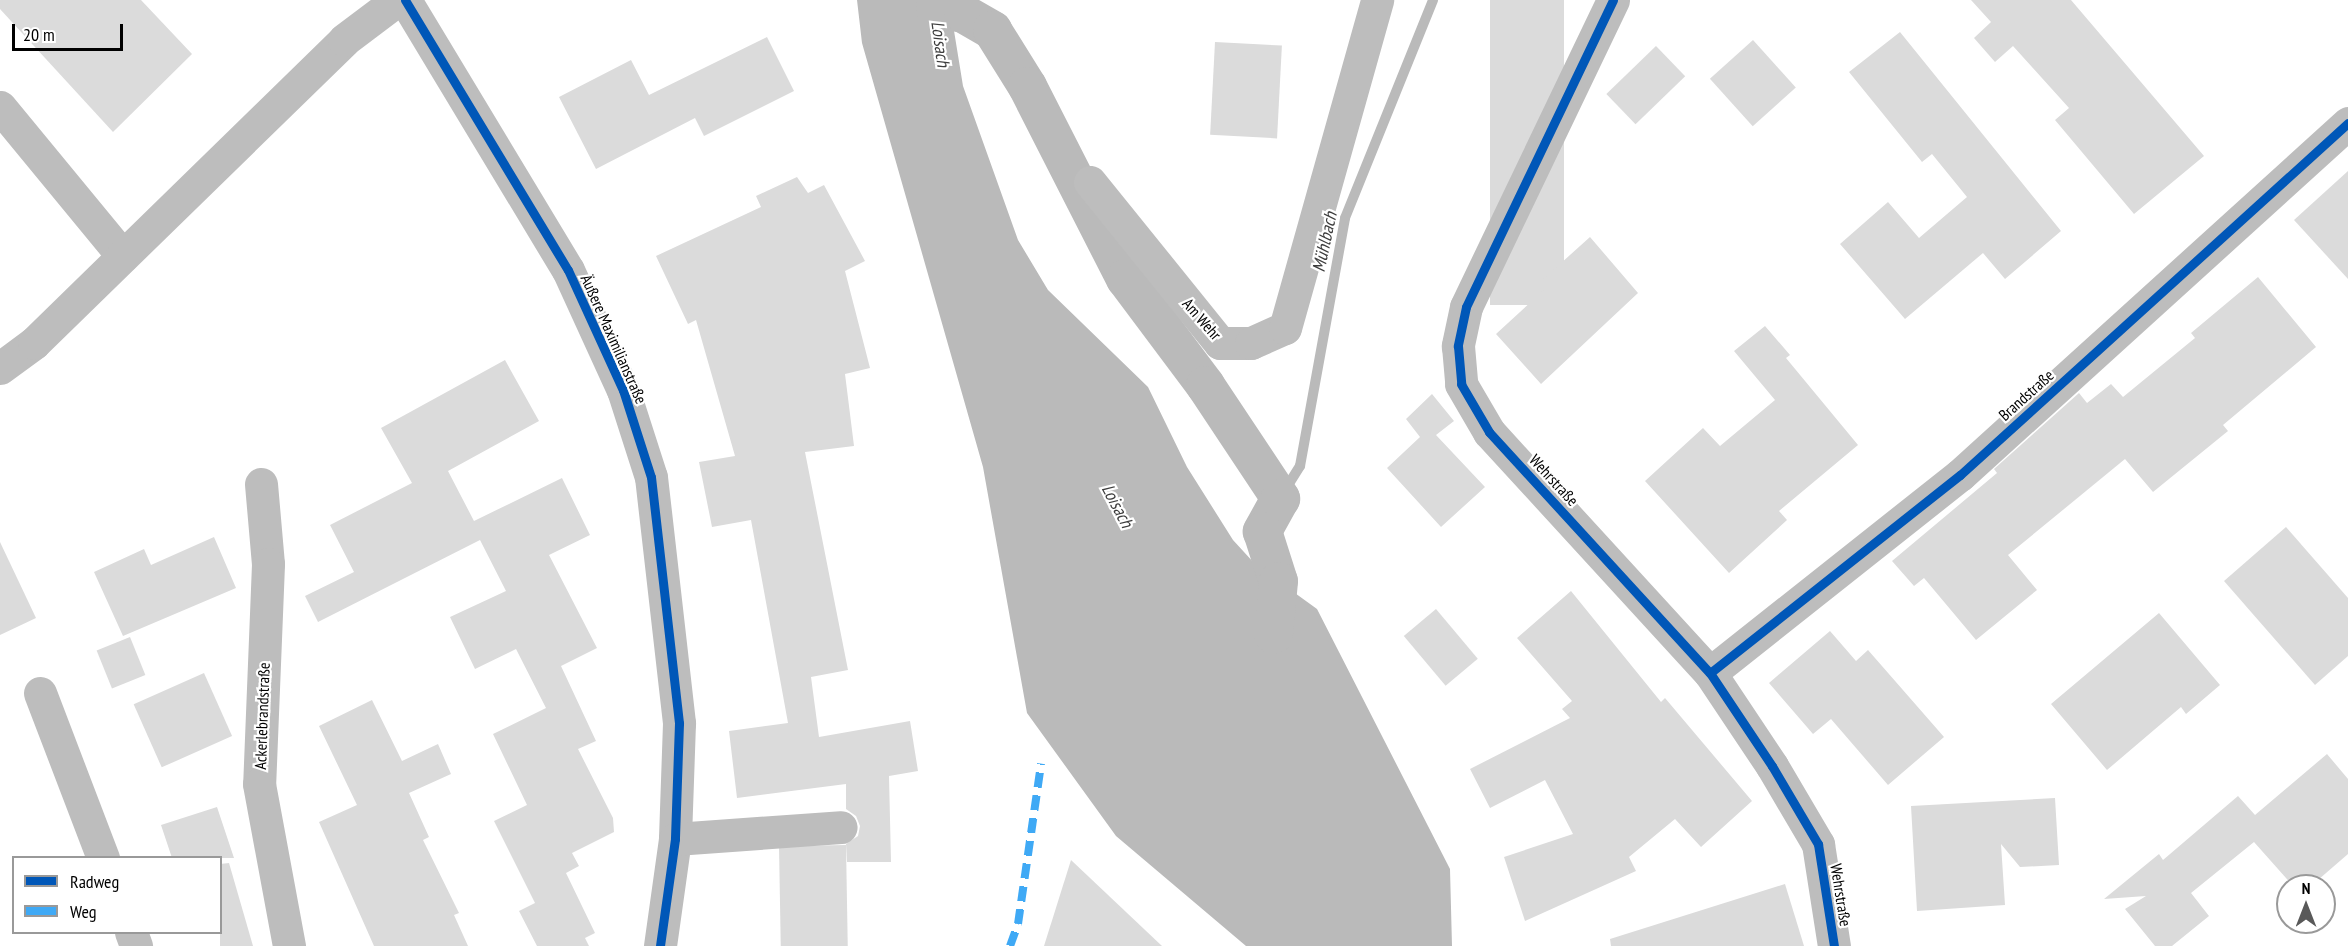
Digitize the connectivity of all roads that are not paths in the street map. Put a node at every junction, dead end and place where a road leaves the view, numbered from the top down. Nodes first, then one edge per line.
1 (397, 0) edge
2 (405, 0) edge
3 (1614, 0) edge
4 (1375, 3) edge
5 (0, 107) edge
6 (2348, 123) edge
7 (1090, 182) dead end
8 (123, 256) junction
9 (0, 368) edge
10 (261, 484) dead end
11 (1710, 673) junction
12 (40, 693) dead end
13 (841, 826) dead end
14 (675, 839) junction
15 (102, 856) edge
16 (289, 946) edge
17 (660, 946) edge
18 (1834, 946) edge

1 - 8 street
2 - 14 street, Äußere Maximilianstraße
3 - 11 street, Wehrstraße
4 - 7 street, Am Wehr
5 - 8 street
6 - 11 street, Brandstraße
8 - 9 street
10 - 16 street, Ackerlebrandstraße
11 - 18 street, Wehrstraße
12 - 15 street
13 - 14 street
14 - 17 street, Äußere Maximilianstraße

